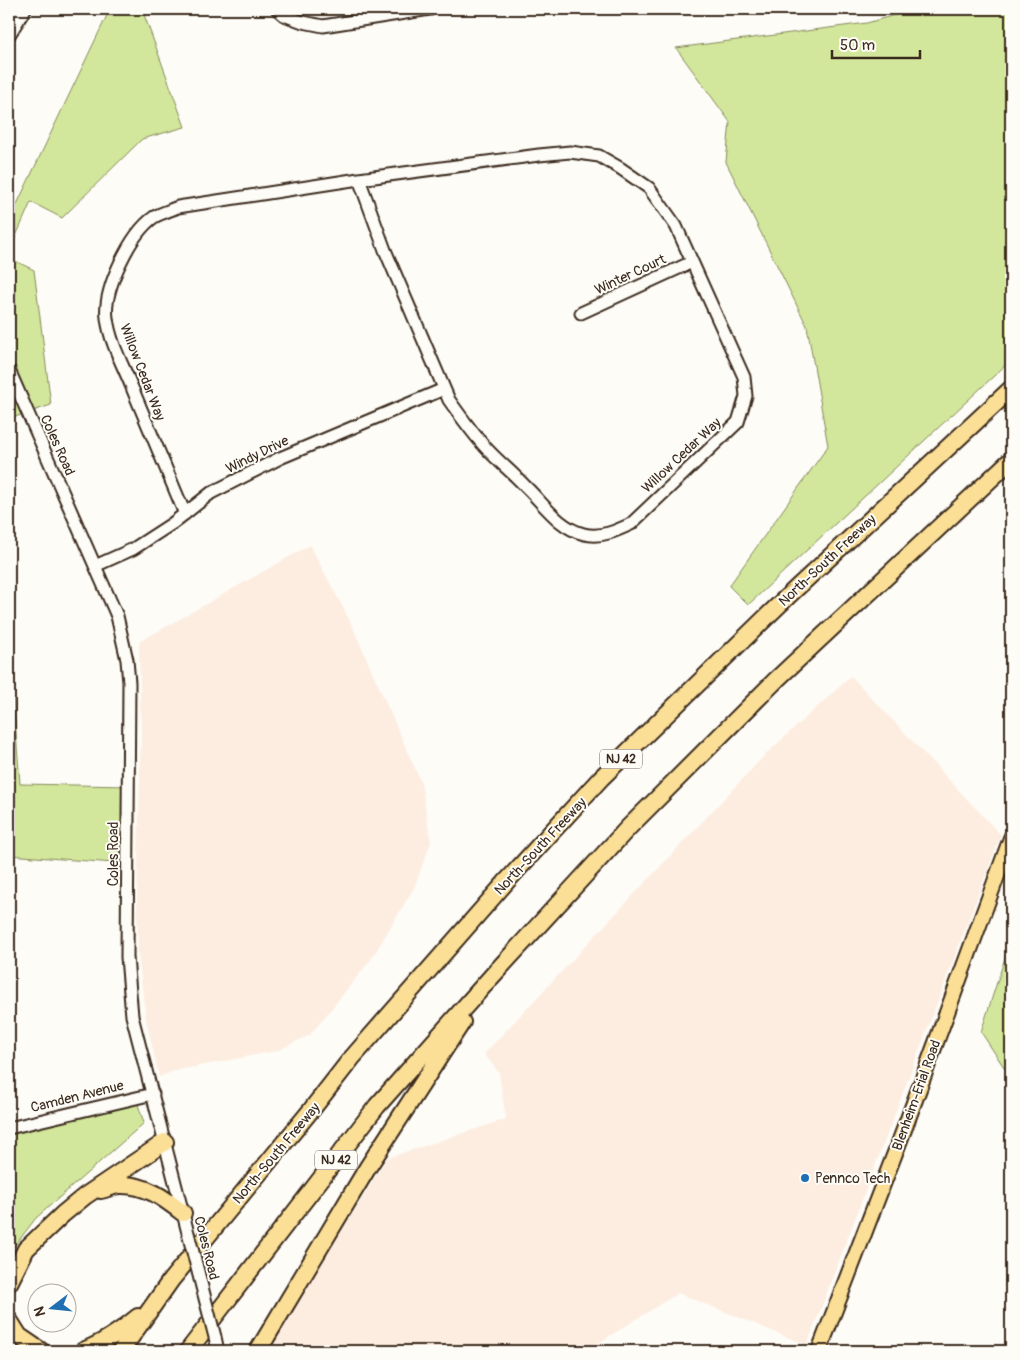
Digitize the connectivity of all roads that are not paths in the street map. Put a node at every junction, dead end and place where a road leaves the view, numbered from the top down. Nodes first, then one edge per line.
1 (25, 9) edge
2 (277, 9) edge
3 (430, 9) edge
4 (9, 35) edge
5 (359, 180) junction
6 (692, 262) junction
7 (581, 313) dead end
8 (9, 370) edge
9 (444, 389) junction
10 (1011, 389) edge
11 (1011, 460) edge
12 (185, 514) junction
13 (95, 566) junction
14 (1011, 838) edge
15 (492, 975) junction
16 (153, 1094) junction
17 (9, 1128) edge
18 (165, 1142) junction
19 (85, 1196) junction
20 (183, 1212) junction
21 (9, 1283) edge
22 (153, 1304) junction
23 (9, 1320) edge
24 (256, 1349) edge
25 (42, 1351) edge
26 (83, 1351) edge
27 (121, 1351) edge
28 (188, 1351) edge
29 (218, 1351) edge
30 (819, 1351) edge

1 - 4 street
2 - 3 street
5 - 6 street, Willow Cedar Way
5 - 9 street, Willow Cedar Way
5 - 12 street, Willow Cedar Way
6 - 7 street, Winter Court
6 - 9 street, Willow Cedar Way
8 - 13 street, Coles Road
9 - 12 street, Windy Drive
10 - 22 highway, North-South Freeway / NJ 42
11 - 15 highway, NJ 42
12 - 13 street, Windy Drive
13 - 16 street, Coles Road
14 - 30 main road, Blenheim-Erial Road
15 - 24 highway
15 - 28 highway, NJ 42
16 - 17 street, Camden Avenue
16 - 18 street, Coles Road
18 - 19 highway
18 - 20 street, Coles Road
19 - 20 highway
19 - 21 highway
20 - 29 street, Coles Road, bridge
22 - 26 highway
22 - 27 highway, North-South Freeway / NJ 42
23 - 25 highway

